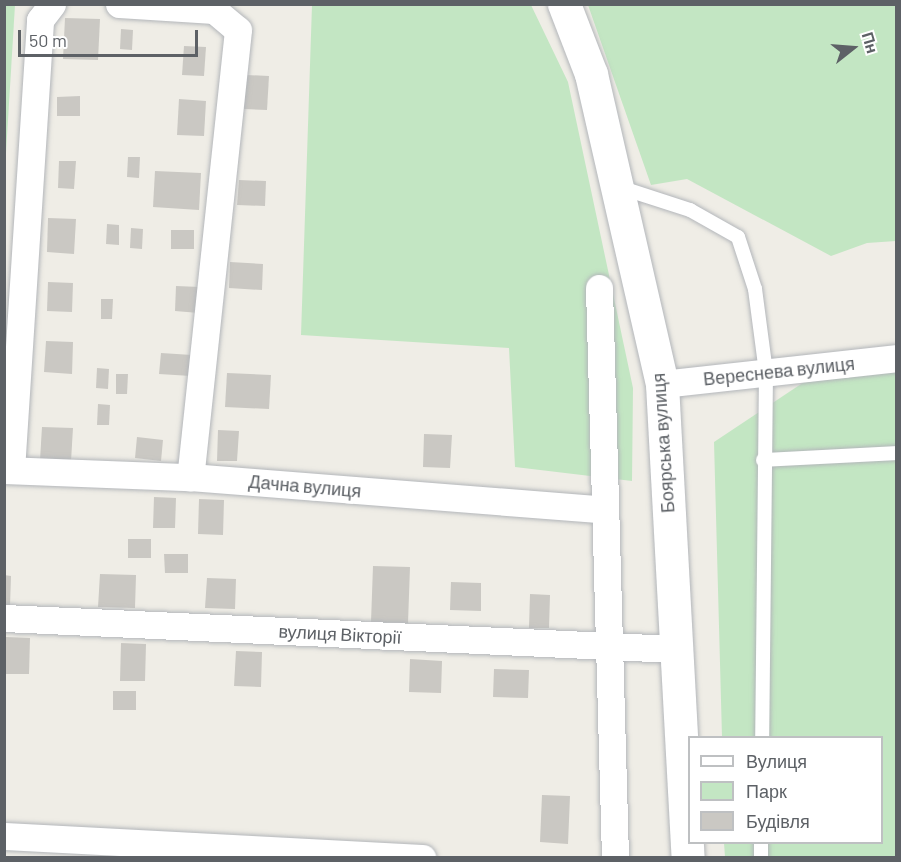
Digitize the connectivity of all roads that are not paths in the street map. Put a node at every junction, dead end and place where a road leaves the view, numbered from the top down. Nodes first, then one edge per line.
1 (52, 4) edge
2 (119, 4) edge
3 (564, 4) edge
4 (619, 187) junction
5 (599, 288) dead end
6 (897, 358) edge
7 (766, 373) junction
8 (662, 384) junction
9 (897, 453) edge
10 (763, 460) junction
11 (8, 470) edge
12 (190, 477) junction
13 (605, 510) junction
14 (4, 618) edge
15 (609, 647) junction
16 (675, 649) junction
17 (762, 736) edge
18 (4, 836) edge
19 (422, 858) edge
20 (615, 858) edge
21 (688, 858) edge

1 - 11 street
2 - 12 street
3 - 4 street, Боярська вулиця
4 - 7 lane
4 - 8 street, Боярська вулиця
5 - 13 street
6 - 7 street, Вереснева вулиця
7 - 8 street, Вереснева вулиця
7 - 10 lane
8 - 16 street, Боярська вулиця
9 - 10 lane
10 - 17 lane
11 - 12 street, Дачна вулиця
12 - 13 street, Дачна вулиця
13 - 15 street
14 - 15 street, вулиця Вікторії
15 - 16 street, вулиця Вікторії
15 - 20 street
16 - 21 street, Боярська вулиця
18 - 19 street

